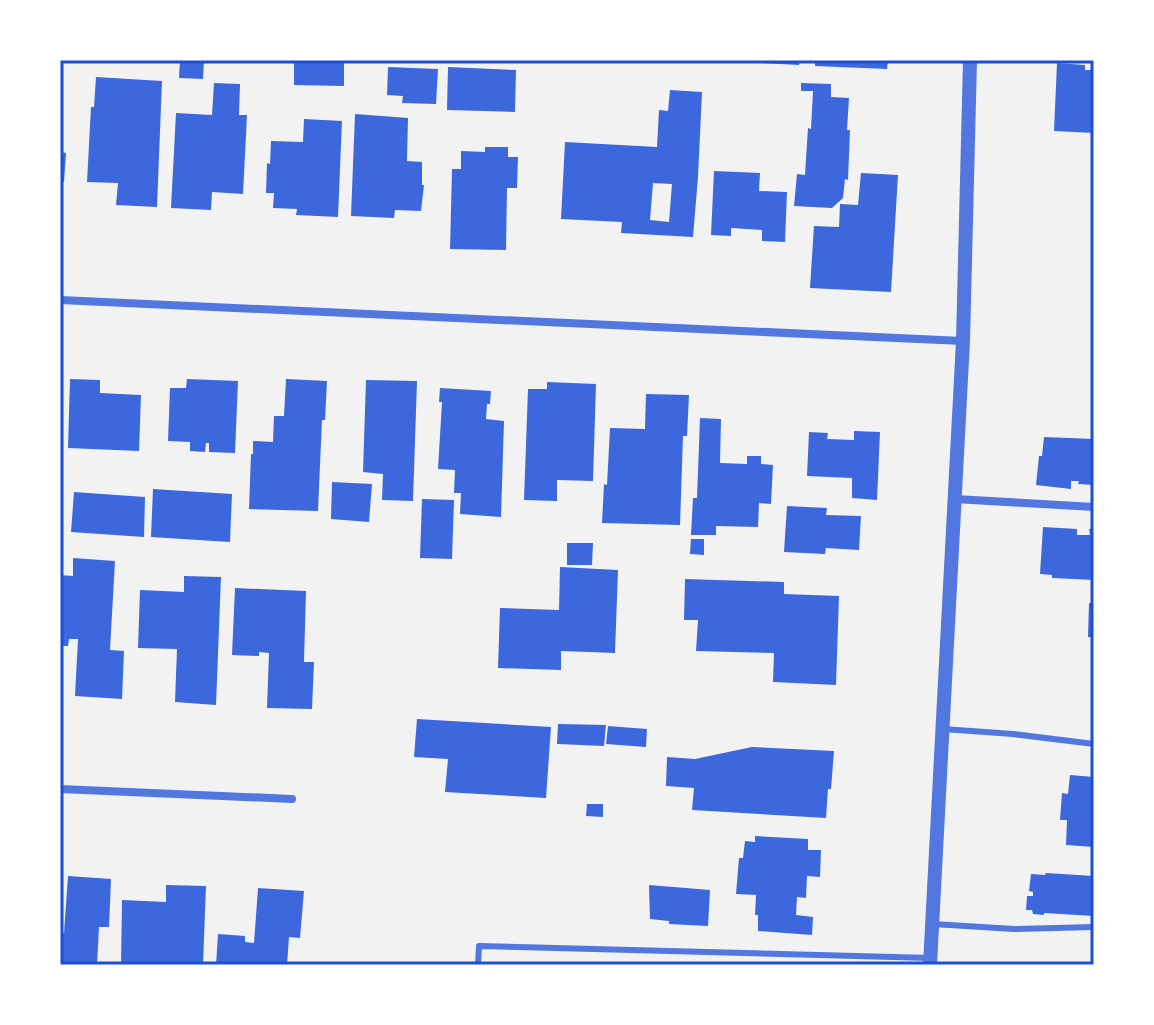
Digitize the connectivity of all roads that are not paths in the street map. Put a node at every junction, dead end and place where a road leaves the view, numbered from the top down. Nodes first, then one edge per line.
1 (970, 60) edge
2 (60, 300) edge
3 (963, 341) junction
4 (955, 499) junction
5 (1094, 507) edge
6 (943, 729) junction
7 (1094, 744) edge
8 (60, 789) edge
9 (292, 799) dead end
10 (933, 924) junction
11 (1094, 927) edge
12 (931, 961) edge
13 (478, 965) edge

1 - 3 street
2 - 3 street
3 - 4 street
4 - 5 street
4 - 6 street
6 - 7 lane
6 - 10 street
8 - 9 street
10 - 11 lane
10 - 12 street
12 - 13 lane

